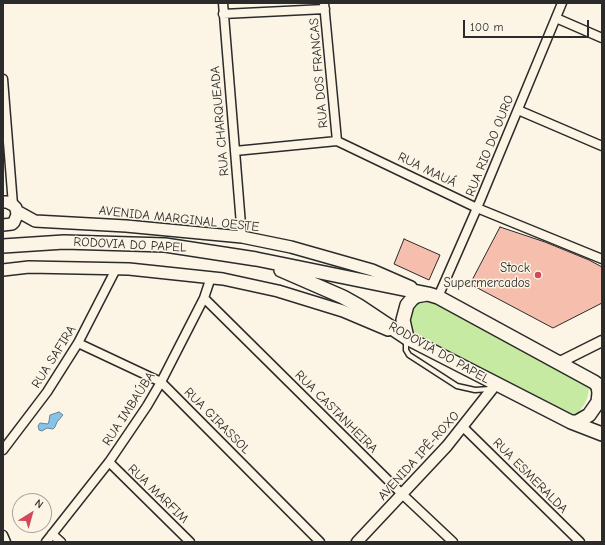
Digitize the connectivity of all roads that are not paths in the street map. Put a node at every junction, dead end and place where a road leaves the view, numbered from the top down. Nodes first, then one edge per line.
1 (223, 3) edge
2 (562, 3) edge
3 (325, 6) edge
4 (224, 14) junction
5 (556, 18) junction
6 (602, 38) edge
7 (3, 79) edge
8 (518, 110) junction
9 (337, 140) junction
10 (602, 146) edge
11 (235, 151) junction
12 (11, 206) edge
13 (478, 208) junction
14 (4, 226) edge
15 (242, 237) junction
16 (37, 243) junction
17 (3, 246) edge
18 (3, 254) edge
19 (256, 259) junction
20 (602, 259) edge
21 (116, 269) junction
22 (3, 270) edge
23 (211, 277) junction
24 (433, 295) junction
25 (204, 298) junction
26 (407, 338) junction
27 (602, 341) edge
28 (78, 343) junction
29 (558, 363) junction
30 (161, 382) junction
31 (599, 385) edge
32 (495, 386) junction
33 (571, 422) junction
34 (463, 427) junction
35 (602, 435) edge
36 (3, 450) edge
37 (109, 462) junction
38 (402, 494) junction
39 (52, 534) junction
40 (3, 536) edge
41 (6, 542) edge
42 (46, 542) edge
43 (61, 542) edge
44 (190, 542) edge
45 (320, 542) edge
46 (357, 542) edge
47 (453, 542) edge
48 (580, 542) edge

1 - 4 street, RUA CHARQUEADA
2 - 5 street, RUA RIO DO OURO
3 - 4 street
3 - 9 street, RUA DOS FRANCAS
4 - 11 street, RUA CHARQUEADA
5 - 6 street
5 - 8 street, RUA RIO DO OURO
7 - 12 street
8 - 10 street
8 - 13 street, RUA RIO DO OURO
9 - 11 street
9 - 13 street, RUA MAUÁ
11 - 15 street, RUA CHARQUEADA
12 - 14 main road
12 - 15 main road, AVENIDA MARGINAL OESTE
13 - 20 street, RUA MAUÁ
13 - 24 street, RUA RIO DO OURO
15 - 24 main road, AVENIDA MARGINAL OESTE
16 - 17 main road, RODOVIA DO PAPEL
16 - 18 main road
16 - 19 main road, RODOVIA DO PAPEL
19 - 24 main road, RODOVIA DO PAPEL
19 - 26 main road, RODOVIA DO PAPEL
21 - 22 main road
21 - 23 main road
21 - 28 street, RUA SAFIRA
23 - 25 street, RUA IMBAÚBA
23 - 26 main road
24 - 26 main road
24 - 29 main road, RODOVIA DO PAPEL
25 - 30 street, RUA IMBAÚBA
25 - 38 street, RUA CASTANHEIRA
26 - 32 main road, RODOVIA DO PAPEL
26 - 32 lane
27 - 29 street
28 - 30 street, RUA GIRASSOL
28 - 36 street, RUA SAFIRA
29 - 31 main road, RODOVIA DO PAPEL
30 - 37 street, RUA IMBAÚBA
30 - 45 street, RUA GIRASSOL
31 - 33 main road
32 - 33 main road, RODOVIA DO PAPEL
32 - 34 street, AVENIDA IPÊ-ROXO
33 - 35 main road, RODOVIA DO PAPEL
34 - 38 street, AVENIDA IPÊ-ROXO
34 - 48 street, RUA ESMERALDA
37 - 39 street, RUA IMBAÚBA
37 - 44 street, RUA MARFIM
38 - 46 street, AVENIDA IPÊ-ROXO
38 - 47 street, RUA CASTANHEIRA
39 - 42 street, RUA IMBAÚBA
39 - 43 street
40 - 41 street

